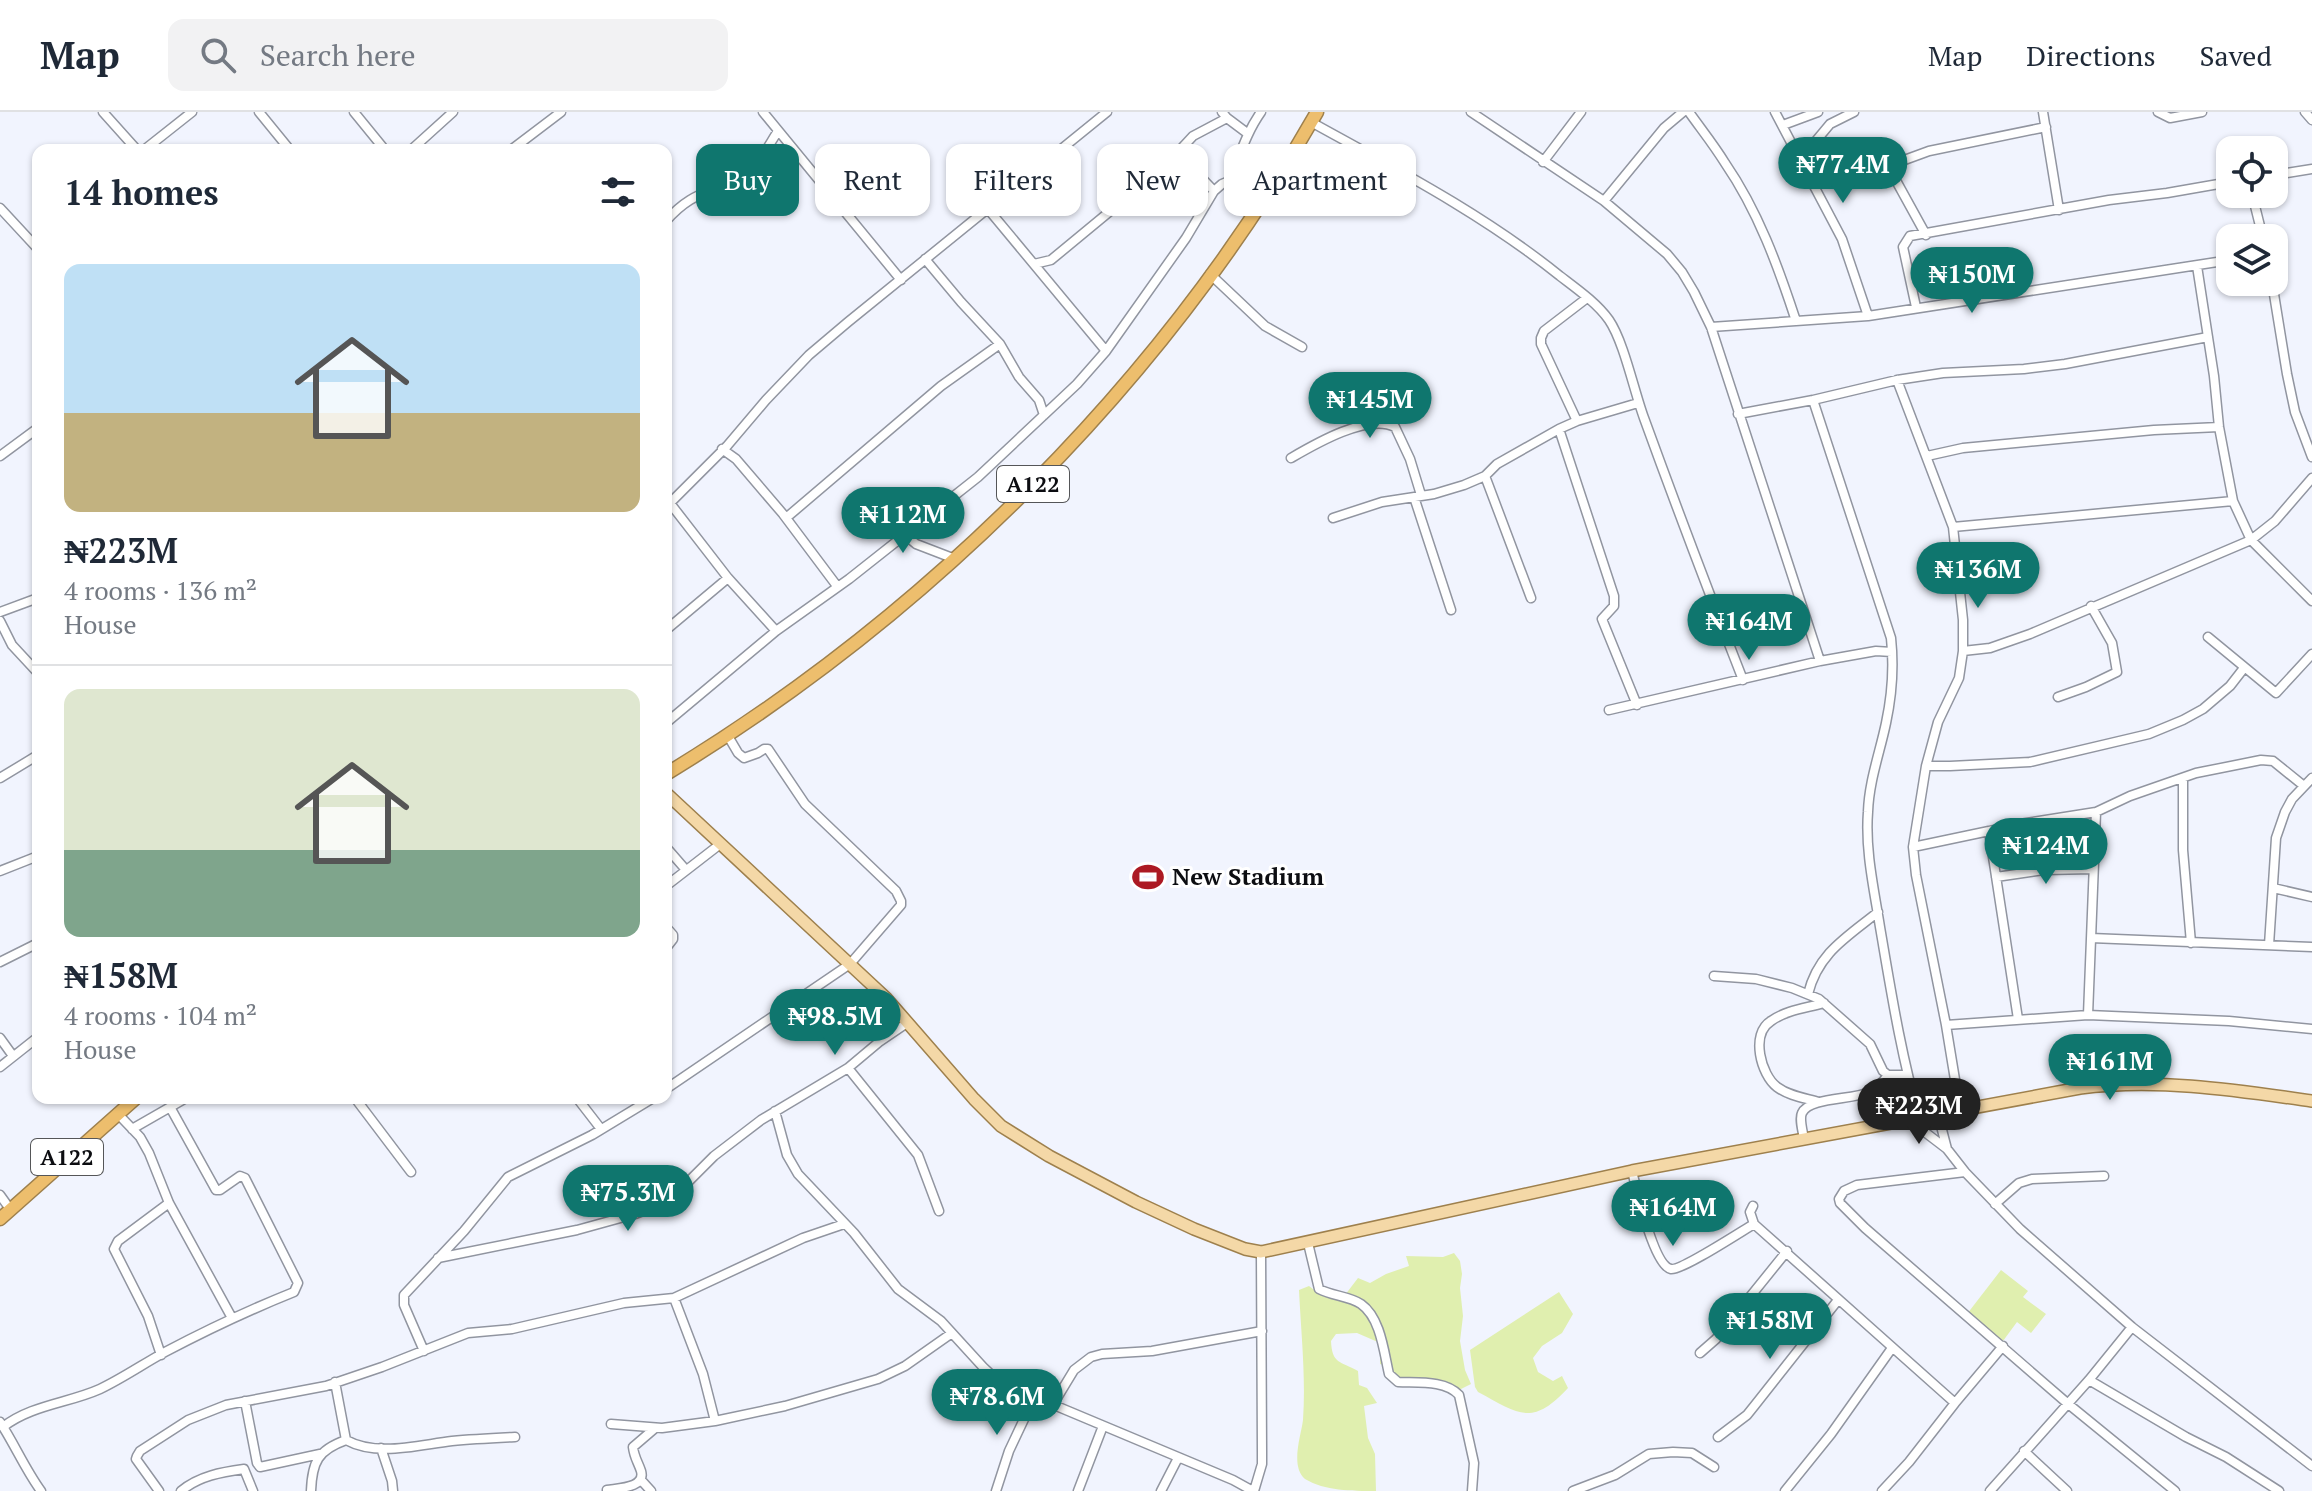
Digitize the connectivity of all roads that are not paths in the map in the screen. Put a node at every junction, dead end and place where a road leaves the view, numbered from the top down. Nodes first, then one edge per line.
1 (103, 112) edge
2 (192, 112) edge
3 (259, 112) edge
4 (354, 112) edge
5 (453, 112) edge
6 (561, 112) edge
7 (763, 112) edge
8 (1107, 112) edge
9 (1261, 112) edge
10 (1581, 112) edge
11 (1683, 112) edge
12 (1689, 112) edge
13 (1775, 112) edge
14 (1818, 112) edge
15 (1854, 112) edge
16 (2043, 112) edge
17 (2158, 112) edge
18 (2202, 112) edge
19 (2305, 112) edge
20 (1474, 113) edge
21 (1224, 115) edge
22 (1314, 117) edge
23 (2312, 120) edge
24 (1783, 125) junction
25 (2046, 127) junction
26 (778, 131) junction
27 (1247, 133) junction
28 (132, 144) edge
29 (152, 144) edge
30 (285, 144) edge
31 (380, 144) edge
32 (418, 144) edge
33 (519, 144) edge
34 (1068, 144) edge
35 (1187, 144) edge
36 (1244, 144) edge
37 (1298, 144) edge
38 (1797, 150) junction
39 (1543, 162) junction
40 (1888, 166) junction
41 (2311, 172) edge
42 (2288, 174) edge
43 (1810, 175) junction
44 (1224, 184) edge
45 (2216, 184) edge
46 (1208, 185) edge
47 (1214, 191) junction
48 (1604, 201) junction
49 (0, 208) edge
50 (2059, 210) junction
51 (672, 214) edge
52 (979, 216) edge
53 (994, 216) edge
54 (1104, 216) edge
55 (1252, 216) edge
56 (1926, 235) junction
57 (32, 239) edge
58 (925, 259) junction
59 (1051, 260) junction
60 (2216, 263) edge
61 (1034, 264) junction
62 (2197, 266) junction
63 (1210, 274) junction
64 (901, 280) junction
65 (1049, 282) junction
66 (2274, 296) edge
67 (1587, 298) junction
68 (1916, 307) junction
69 (1868, 316) junction
70 (1796, 321) junction
71 (1711, 327) junction
72 (2208, 337) junction
73 (1000, 344) junction
74 (1302, 347) dead end
75 (1106, 351) junction
76 (1897, 380) junction
77 (1813, 400) junction
78 (1638, 403) junction
79 (1738, 414) junction
80 (1044, 415) junction
81 (1577, 421) junction
82 (2219, 427) junction
83 (1559, 429) junction
84 (32, 433) edge
85 (722, 449) junction
86 (0, 456) edge
87 (1927, 456) junction
88 (2312, 457) edge
89 (1291, 458) dead end
90 (1485, 476) junction
91 (2312, 478) edge
92 (1417, 496) junction
93 (672, 497) edge
94 (2233, 501) junction
95 (672, 506) edge
96 (786, 518) junction
97 (1333, 518) dead end
98 (1953, 527) junction
99 (904, 534) junction
100 (2251, 540) junction
101 (955, 559) junction
102 (728, 578) junction
103 (837, 586) junction
104 (1531, 598) dead end
105 (32, 600) edge
106 (2312, 601) edge
107 (2091, 606) junction
108 (1451, 610) dead end
109 (0, 612) edge
110 (0, 621) edge
111 (672, 622) edge
112 (674, 624) joint
113 (776, 631) junction
114 (2208, 637) dead end
115 (1963, 651) junction
116 (1892, 652) junction
117 (2312, 654) edge
118 (1820, 661) junction
119 (32, 667) edge
120 (2244, 668) junction
121 (1743, 680) junction
122 (2058, 697) dead end
123 (1637, 705) junction
124 (1609, 710) dead end
125 (672, 718) edge
126 (728, 736) junction
127 (32, 759) edge
128 (1926, 766) junction
129 (672, 770) edge
130 (0, 778) edge
131 (2312, 778) edge
132 (2183, 779) junction
133 (2304, 786) junction
134 (672, 799) edge
135 (2096, 812) junction
136 (1989, 831) junction
137 (719, 845) junction
138 (1913, 847) junction
139 (672, 854) edge
140 (32, 858) edge
141 (2093, 869) junction
142 (686, 870) junction
143 (0, 871) edge
144 (1996, 877) junction
145 (672, 881) edge
146 (2273, 888) junction
147 (2312, 897) edge
148 (1878, 912) junction
149 (2091, 938) junction
150 (2191, 943) junction
151 (2269, 945) junction
152 (32, 946) edge
153 (2312, 947) edge
154 (0, 962) edge
155 (850, 964) junction
156 (1714, 976) dead end
157 (1808, 994) junction
158 (1824, 1003) junction
159 (2088, 1015) junction
160 (2018, 1019) junction
161 (907, 1023) junction
162 (1946, 1025) junction
163 (2312, 1029) edge
164 (0, 1038) edge
165 (32, 1042) edge
166 (13, 1056) junction
167 (0, 1067) edge
168 (848, 1068) junction
169 (1888, 1075) junction
170 (1907, 1075) junction
171 (672, 1085) edge
172 (2312, 1101) edge
173 (1819, 1102) junction
174 (128, 1104) edge
175 (175, 1104) edge
176 (360, 1104) edge
177 (582, 1104) edge
178 (643, 1104) edge
179 (170, 1107) junction
180 (775, 1111) junction
181 (1955, 1111) junction
182 (117, 1113) junction
183 (1914, 1118) junction
184 (132, 1129) junction
185 (601, 1129) junction
186 (1804, 1139) junction
187 (1947, 1149) junction
188 (1632, 1171) junction
189 (411, 1172) dead end
190 (1965, 1172) junction
191 (2104, 1176) dead end
192 (0, 1195) edge
193 (169, 1203) junction
194 (1995, 1204) junction
195 (1753, 1206) dead end
196 (10, 1209) junction
197 (939, 1211) dead end
198 (0, 1219) edge
199 (844, 1224) junction
200 (1754, 1224) junction
201 (1308, 1243) junction
202 (1787, 1251) junction
203 (1261, 1252) junction
204 (438, 1258) junction
205 (674, 1298) junction
206 (1838, 1300) junction
207 (232, 1318) junction
208 (2132, 1327) junction
209 (1262, 1331) junction
210 (952, 1333) junction
211 (2003, 1346) junction
212 (1892, 1348) junction
213 (424, 1351) junction
214 (1700, 1353) dead end
215 (161, 1355) junction
216 (2089, 1380) junction
217 (335, 1382) junction
218 (1034, 1398) junction
219 (245, 1401) junction
220 (1054, 1403) junction
221 (1955, 1403) junction
222 (2067, 1403) junction
223 (715, 1421) junction
224 (1, 1422) edge
225 (611, 1424) dead end
226 (1103, 1426) junction
227 (654, 1428) junction
228 (515, 1437) dead end
229 (1718, 1437) dead end
230 (346, 1440) junction
231 (381, 1448) junction
232 (2024, 1451) junction
233 (320, 1454) junction
234 (1178, 1458) junction
235 (2312, 1466) edge
236 (1714, 1467) dead end
237 (641, 1480) junction
238 (607, 1490) edge
239 (41, 1491) edge
240 (159, 1491) edge
241 (181, 1491) edge
242 (253, 1491) edge
243 (311, 1491) edge
244 (393, 1491) edge
245 (651, 1491) edge
246 (996, 1491) edge
247 (1078, 1491) edge
248 (1161, 1491) edge
249 (1254, 1491) edge
250 (1472, 1491) edge
251 (1573, 1491) edge
252 (1785, 1491) edge
253 (1882, 1491) edge
254 (1990, 1491) edge
255 (2067, 1491) edge
256 (2175, 1491) edge
257 (2279, 1491) edge

1 - 28 street
2 - 29 street
3 - 30 street
4 - 31 street
5 - 32 street
6 - 33 street
7 - 26 street
8 - 34 street
9 - 27 street
10 - 39 street
11 - 48 street
12 - 70 street
13 - 24 street
14 - 24 street
15 - 38 street
16 - 25 street
17 - 18 street
19 - 23 street
20 - 39 street
21 - 27 street
21 - 35 street
22 - 37 highway, A122
22 - 67 street
24 - 38 street
25 - 40 street
25 - 50 street
26 - 51 street
26 - 64 street
27 - 36 street
38 - 43 street
39 - 48 street
40 - 43 street
40 - 56 street
41 - 42 street
43 - 69 street
44 - 47 street
45 - 50 street
46 - 47 street
47 - 75 street
48 - 71 street
49 - 57 street
50 - 56 street
52 - 58 street
53 - 61 street
54 - 59 street
55 - 63 highway, A122
56 - 68 street
58 - 64 street
58 - 73 street
59 - 61 street
59 - 65 street
60 - 62 street
61 - 65 street
62 - 68 street
62 - 72 street
63 - 74 street
63 - 101 highway, A122
64 - 85 street
65 - 75 street
66 - 88 street
67 - 78 street
67 - 81 street
68 - 69 street
69 - 70 street
70 - 71 street
71 - 79 street
72 - 76 street
72 - 82 street
73 - 80 street
73 - 96 street
75 - 80 street
76 - 77 street
76 - 87 street
77 - 79 street
77 - 116 street
78 - 81 street
78 - 121 street
79 - 118 street
80 - 99 street
81 - 83 street
82 - 87 street
82 - 94 street
83 - 90 street
83 - 123 street
84 - 86 street
85 - 93 street
85 - 96 street
87 - 98 street
89 - 92 street
90 - 92 street
90 - 104 street
91 - 100 street
92 - 97 street
92 - 108 street
94 - 98 street
94 - 100 street
95 - 102 street
96 - 103 street
98 - 115 street
99 - 101 street
99 - 103 street
100 - 106 street
100 - 107 street
101 - 126 highway, A122
102 - 112 street
102 - 113 street
103 - 113 street
105 - 109 street
107 - 115 street
107 - 122 street
110 - 119 street
111 - 112 street
113 - 125 street
114 - 120 street
115 - 128 street
116 - 118 street
116 - 148 street
117 - 120 street
118 - 121 street
120 - 128 street
121 - 123 street
123 - 124 street
126 - 129 highway, A122
126 - 155 street
127 - 130 street
128 - 138 street
131 - 133 street
132 - 133 street
132 - 135 street
132 - 150 street
133 - 146 street
134 - 137 main road
135 - 136 street
135 - 141 street
136 - 138 street
136 - 144 street
137 - 142 street
137 - 155 main road
138 - 162 street
139 - 142 street
140 - 143 street
141 - 144 street
141 - 149 street
142 - 145 street
144 - 160 street
146 - 147 street
146 - 151 street
148 - 157 street
148 - 170 street
149 - 150 street
149 - 159 street
150 - 151 street
151 - 153 street
152 - 154 street
155 - 161 main road
155 - 171 street
156 - 157 street
157 - 158 street
158 - 169 street
158 - 173 street
159 - 160 street
159 - 163 street
160 - 162 street
161 - 168 street
161 - 203 main road
162 - 181 street
164 - 166 street
165 - 166 street
166 - 167 street
168 - 180 street
168 - 197 street
169 - 170 street
169 - 173 street
170 - 183 street
172 - 181 main road
173 - 186 street
174 - 182 highway, A122
175 - 179 street
176 - 189 street
177 - 185 street
178 - 185 street
179 - 184 street
179 - 207 street
180 - 199 street
180 - 204 street
181 - 183 main road
181 - 187 street
182 - 184 street
182 - 196 highway, A122
183 - 186 main road
183 - 187 street
184 - 193 street
185 - 204 street
186 - 188 main road
187 - 190 street
188 - 200 street
188 - 201 main road
190 - 194 street
190 - 211 street
191 - 194 street
192 - 196 street
193 - 207 street
193 - 215 street
194 - 208 street
195 - 200 street
196 - 198 highway, A122
199 - 205 street
199 - 210 street
200 - 202 street
201 - 203 main road
201 - 250 street
202 - 206 street
202 - 214 street
203 - 209 street
204 - 213 street
205 - 213 street
205 - 223 street
206 - 212 street
206 - 229 street
207 - 215 street
208 - 216 street
208 - 235 street
209 - 220 street
209 - 249 street
210 - 218 street
210 - 223 street
211 - 221 street
211 - 222 street
212 - 221 street
212 - 252 street
213 - 217 street
215 - 224 street
216 - 222 street
216 - 257 street
217 - 219 street
217 - 230 street
218 - 220 street
218 - 246 street
219 - 233 street
219 - 240 street
220 - 226 street
221 - 253 street
222 - 232 street
222 - 256 street
223 - 227 street
224 - 239 street
225 - 227 street
226 - 234 street
226 - 247 street
227 - 237 street
228 - 231 street
230 - 231 street
230 - 233 street
231 - 244 street
232 - 254 street
232 - 255 street
233 - 243 street
234 - 248 street
234 - 249 street
236 - 251 street
237 - 238 street
237 - 245 street
241 - 242 street

